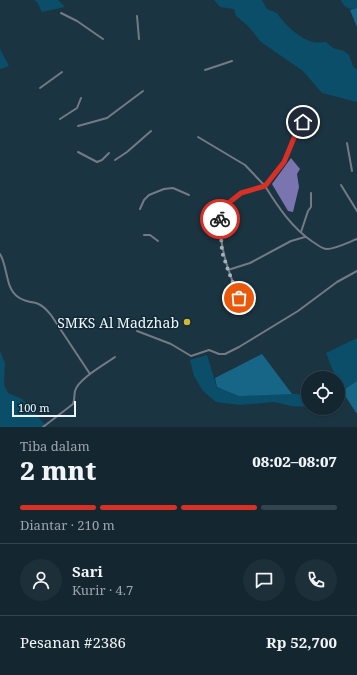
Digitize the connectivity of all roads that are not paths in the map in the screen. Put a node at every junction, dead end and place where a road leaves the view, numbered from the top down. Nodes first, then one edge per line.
1 (61, 12) dead end
2 (137, 16) dead end
3 (103, 39) dead end
4 (139, 39) dead end
5 (232, 61) dead end
6 (205, 70) dead end
7 (62, 72) dead end
8 (40, 88) dead end
9 (143, 91) dead end
10 (81, 98) dead end
11 (60, 119) dead end
12 (303, 122) dead end
13 (78, 126) dead end
14 (151, 131) dead end
15 (198, 137) dead end
16 (347, 143) dead end
17 (78, 152) dead end
18 (109, 153) dead end
19 (115, 160) dead end
20 (352, 171) dead end
21 (341, 185) dead end
22 (265, 186) junction
23 (310, 193) dead end
24 (189, 194) dead end
25 (140, 209) dead end
26 (357, 211) edge
27 (301, 232) junction
28 (144, 235) dead end
29 (305, 237) junction
30 (357, 239) edge
31 (158, 241) dead end
32 (0, 254) edge
33 (228, 270) junction
34 (357, 271) edge
35 (239, 298) dead end
36 (137, 331) dead end
37 (115, 357) dead end
38 (90, 374) junction
39 (43, 427) edge

1 - 3 lane
2 - 4 lane
5 - 6 lane
7 - 8 lane
9 - 13 lane
10 - 11 lane
12 - 22 lane
14 - 19 lane
15 - 22 lane
16 - 20 lane
17 - 18 lane
21 - 26 lane
22 - 27 lane
22 - 33 lane
23 - 27 lane
24 - 25 lane
27 - 29 lane
28 - 31 lane
29 - 30 lane
29 - 33 lane
32 - 38 lane
33 - 35 lane
34 - 36 lane
37 - 38 lane
38 - 39 lane

